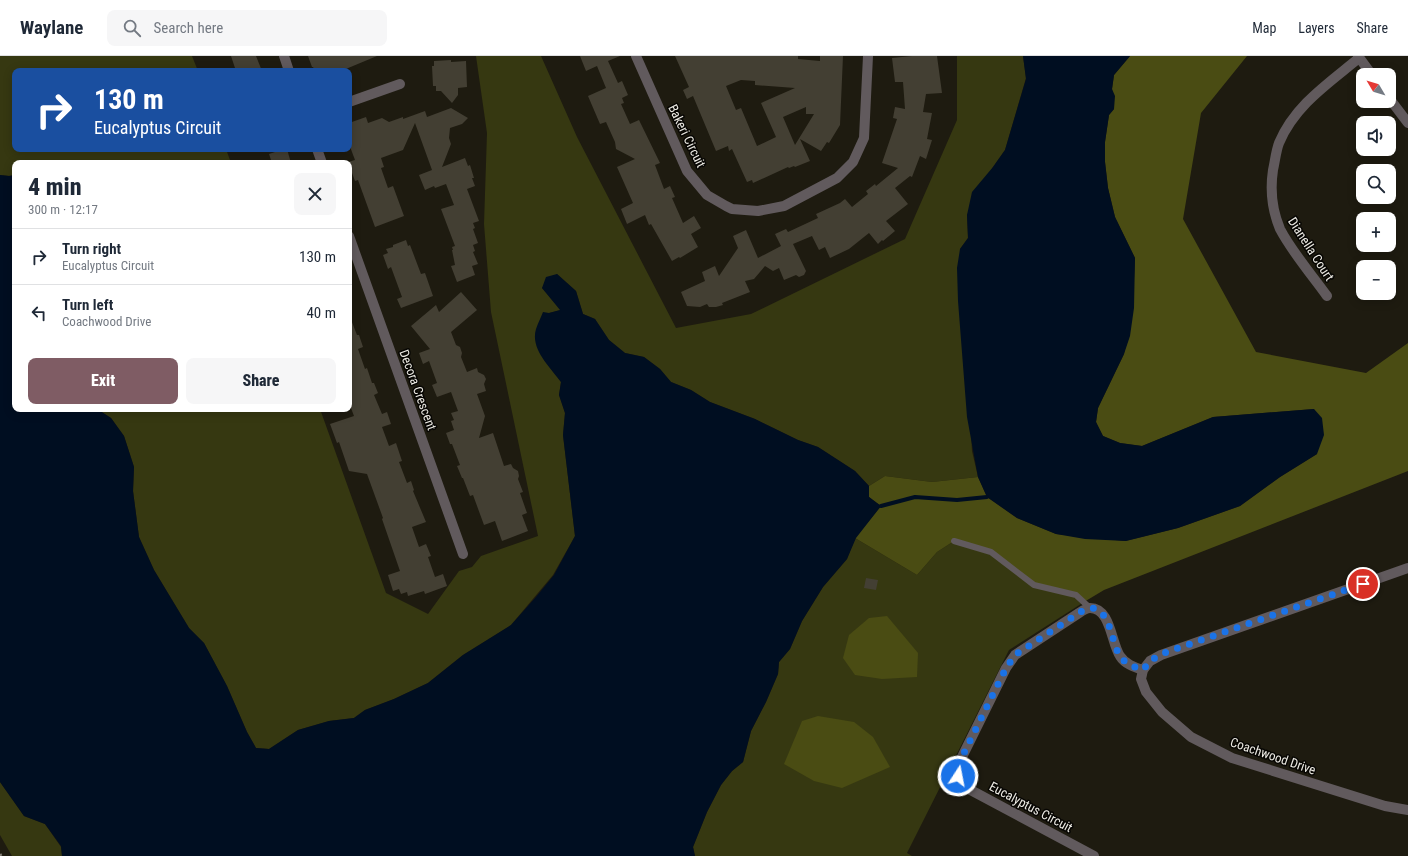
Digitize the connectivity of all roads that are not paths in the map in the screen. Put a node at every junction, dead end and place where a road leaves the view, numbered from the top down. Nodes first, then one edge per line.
1 (284, 56) edge
2 (636, 56) edge
3 (868, 56) edge
4 (1359, 57) edge
5 (289, 68) edge
6 (1367, 68) edge
7 (400, 84) dead end
8 (352, 101) edge
9 (1396, 107) edge
10 (1408, 123) edge
11 (352, 244) edge
12 (1327, 296) dead end
13 (954, 541) dead end
14 (463, 554) dead end
15 (1408, 568) edge
16 (1090, 608) junction
17 (1143, 670) junction
18 (1408, 810) edge
19 (1094, 856) edge

1 - 5 street
2 - 3 street, Bakeri Circuit
4 - 6 street
4 - 12 street, Dianella Court
7 - 8 street
9 - 10 street
11 - 14 street, Decora Crescent
13 - 16 lane
15 - 17 street
16 - 17 street
16 - 19 street, Eucalyptus Circuit
17 - 18 street, Coachwood Drive

